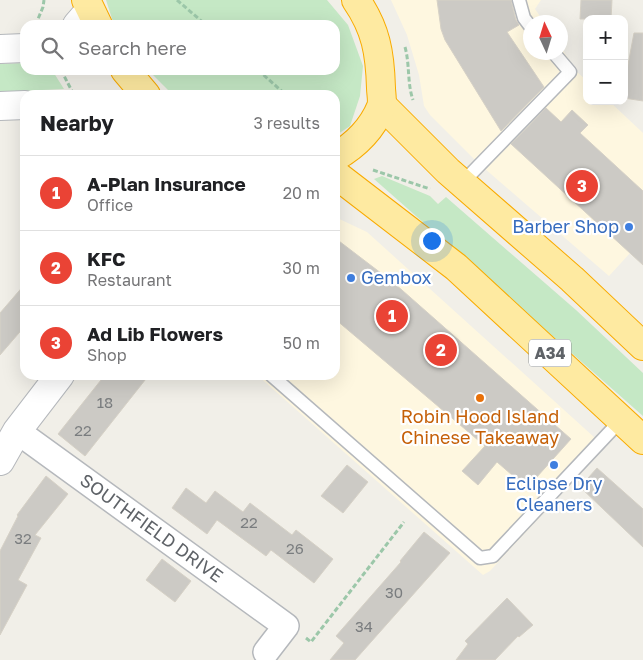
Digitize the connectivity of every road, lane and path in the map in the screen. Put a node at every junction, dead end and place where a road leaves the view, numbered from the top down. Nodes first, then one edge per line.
1 (44, 0) edge
2 (177, 0) edge
3 (356, 0) edge
4 (519, 0) edge
5 (523, 15) edge
6 (38, 20) edge
7 (200, 20) edge
8 (20, 48) edge
9 (0, 49) edge
10 (560, 60) edge
11 (64, 75) edge
12 (129, 75) edge
13 (264, 75) edge
14 (71, 90) edge
15 (142, 90) edge
16 (280, 90) edge
17 (20, 105) edge
18 (382, 105) junction
19 (0, 106) edge
20 (340, 154) edge
21 (340, 178) edge
22 (462, 184) junction
23 (643, 346) edge
24 (56, 380) edge
25 (276, 380) edge
26 (621, 420) junction
27 (17, 432) junction
28 (643, 440) edge
29 (0, 461) edge
30 (404, 522) dead end
31 (286, 626) junction
32 (266, 652) dead end

1 - 6 path
2 - 7 path
3 - 18 highway
4 - 5 lane
8 - 9 street
10 - 22 lane
11 - 14 path
12 - 15 highway
13 - 16 path
17 - 19 street
18 - 20 highway
18 - 22 highway
21 - 26 highway, A34
22 - 23 highway
24 - 27 street
25 - 26 lane
26 - 28 highway, A34
27 - 29 street
27 - 31 street, SOUTHFIELD DRIVE
30 - 31 path
31 - 32 street

